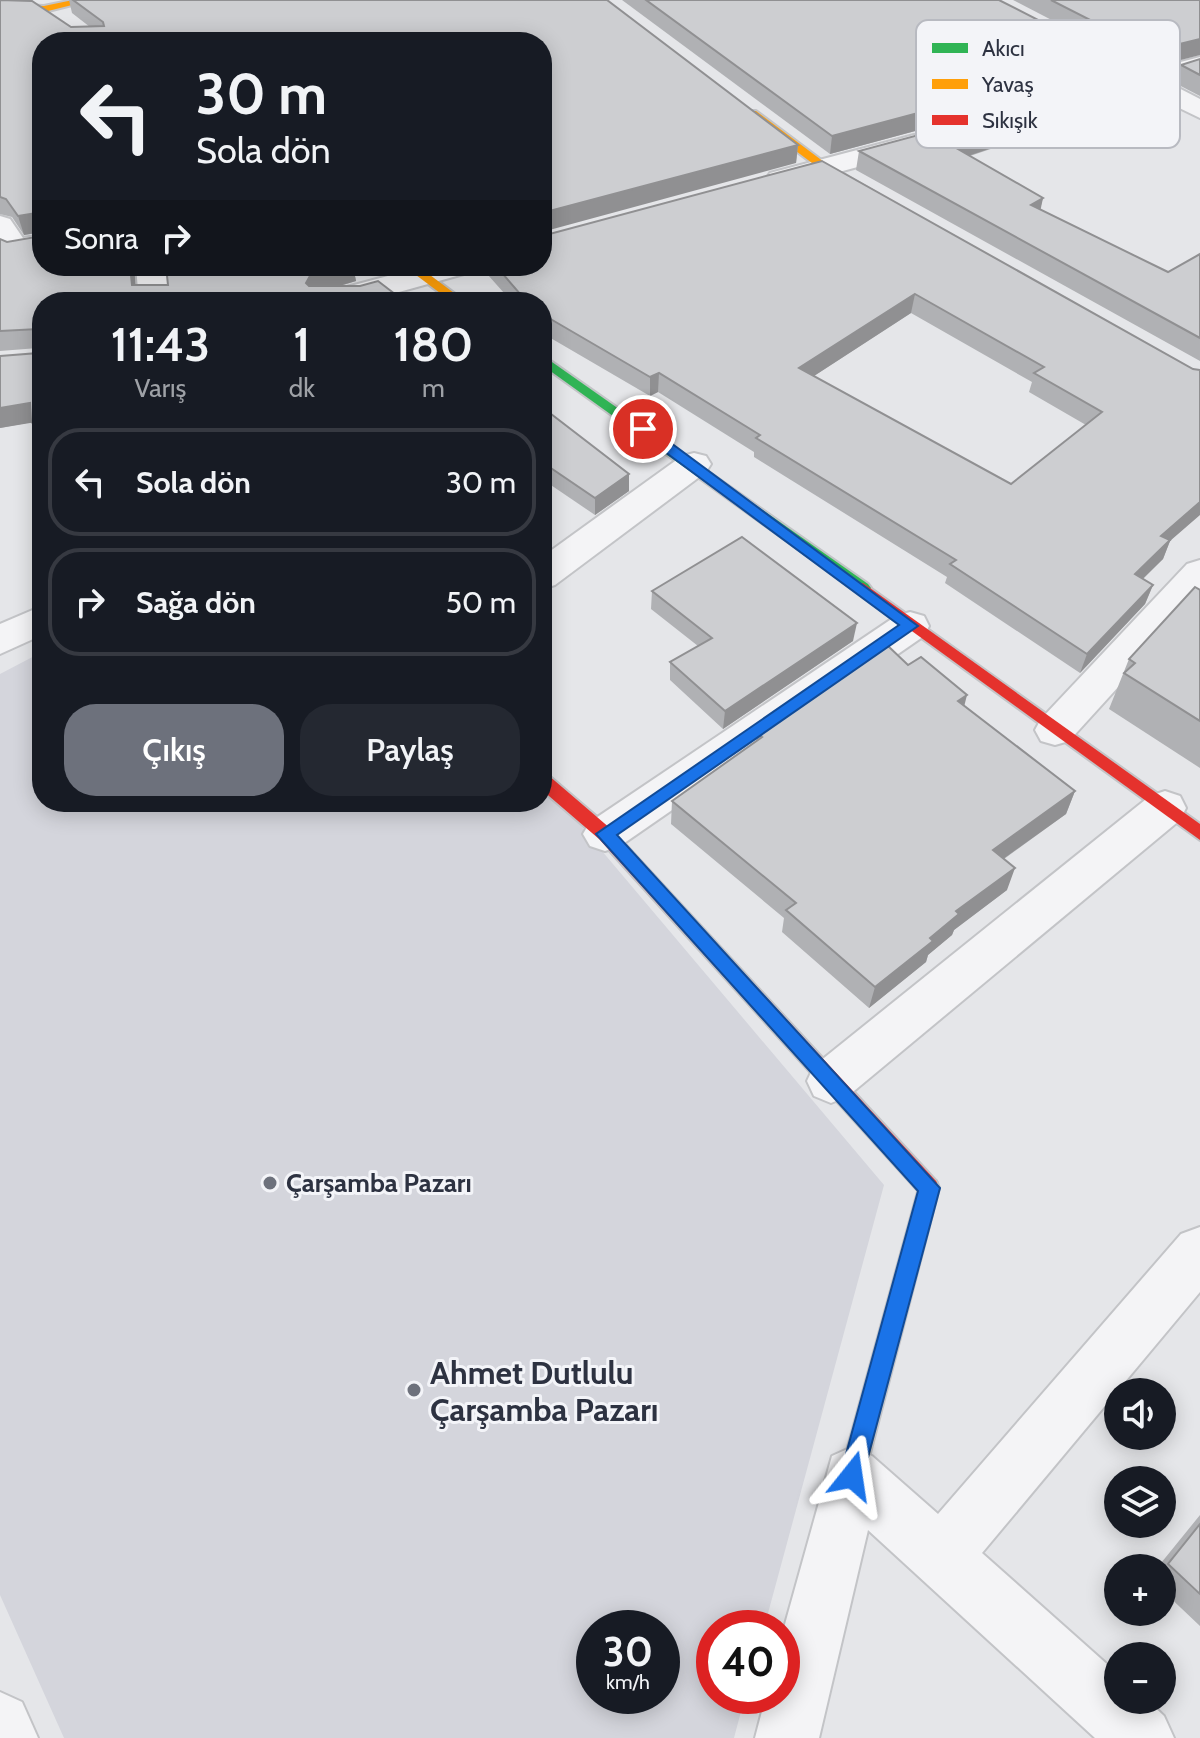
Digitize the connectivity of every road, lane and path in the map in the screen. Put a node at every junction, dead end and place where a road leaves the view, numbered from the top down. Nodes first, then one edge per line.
1 (62, 0) edge
2 (87, 0) edge
3 (0, 7) edge
4 (44, 9) junction
5 (0, 26) edge
6 (69, 26) edge
7 (1200, 65) edge
8 (1180, 70) edge
9 (1180, 99) edge
10 (737, 102) edge
11 (1200, 110) edge
12 (916, 142) edge
13 (824, 167) junction
14 (750, 187) edge
15 (893, 206) edge
16 (0, 225) edge
17 (32, 246) edge
18 (402, 276) edge
19 (423, 276) edge
20 (356, 292) edge
21 (446, 292) edge
22 (552, 366) edge
23 (694, 464) junction
24 (552, 569) edge
25 (1200, 573) edge
26 (32, 624) edge
27 (910, 626) junction
28 (0, 640) edge
29 (1055, 730) junction
30 (552, 789) edge
31 (1183, 820) edge
32 (605, 834) junction
33 (831, 1081) junction
34 (1200, 1252) edge
35 (852, 1476) junction
36 (941, 1556) junction
37 (0, 1724) edge
38 (6, 1738) edge
39 (787, 1738) edge
40 (1142, 1738) edge

1 - 4 street
2 - 4 street
3 - 4 street
4 - 5 street
4 - 6 street
7 - 8 street
9 - 11 street
10 - 13 street
12 - 13 street
13 - 14 street
13 - 15 street
16 - 17 street
18 - 20 street
19 - 21 street
22 - 23 street
23 - 24 street
23 - 27 street
25 - 29 street
26 - 28 street
27 - 29 street
27 - 32 street
29 - 31 street
30 - 32 street
31 - 33 street
32 - 33 street
33 - 35 street
34 - 36 street
35 - 36 street
35 - 39 street
36 - 40 street
37 - 38 street

